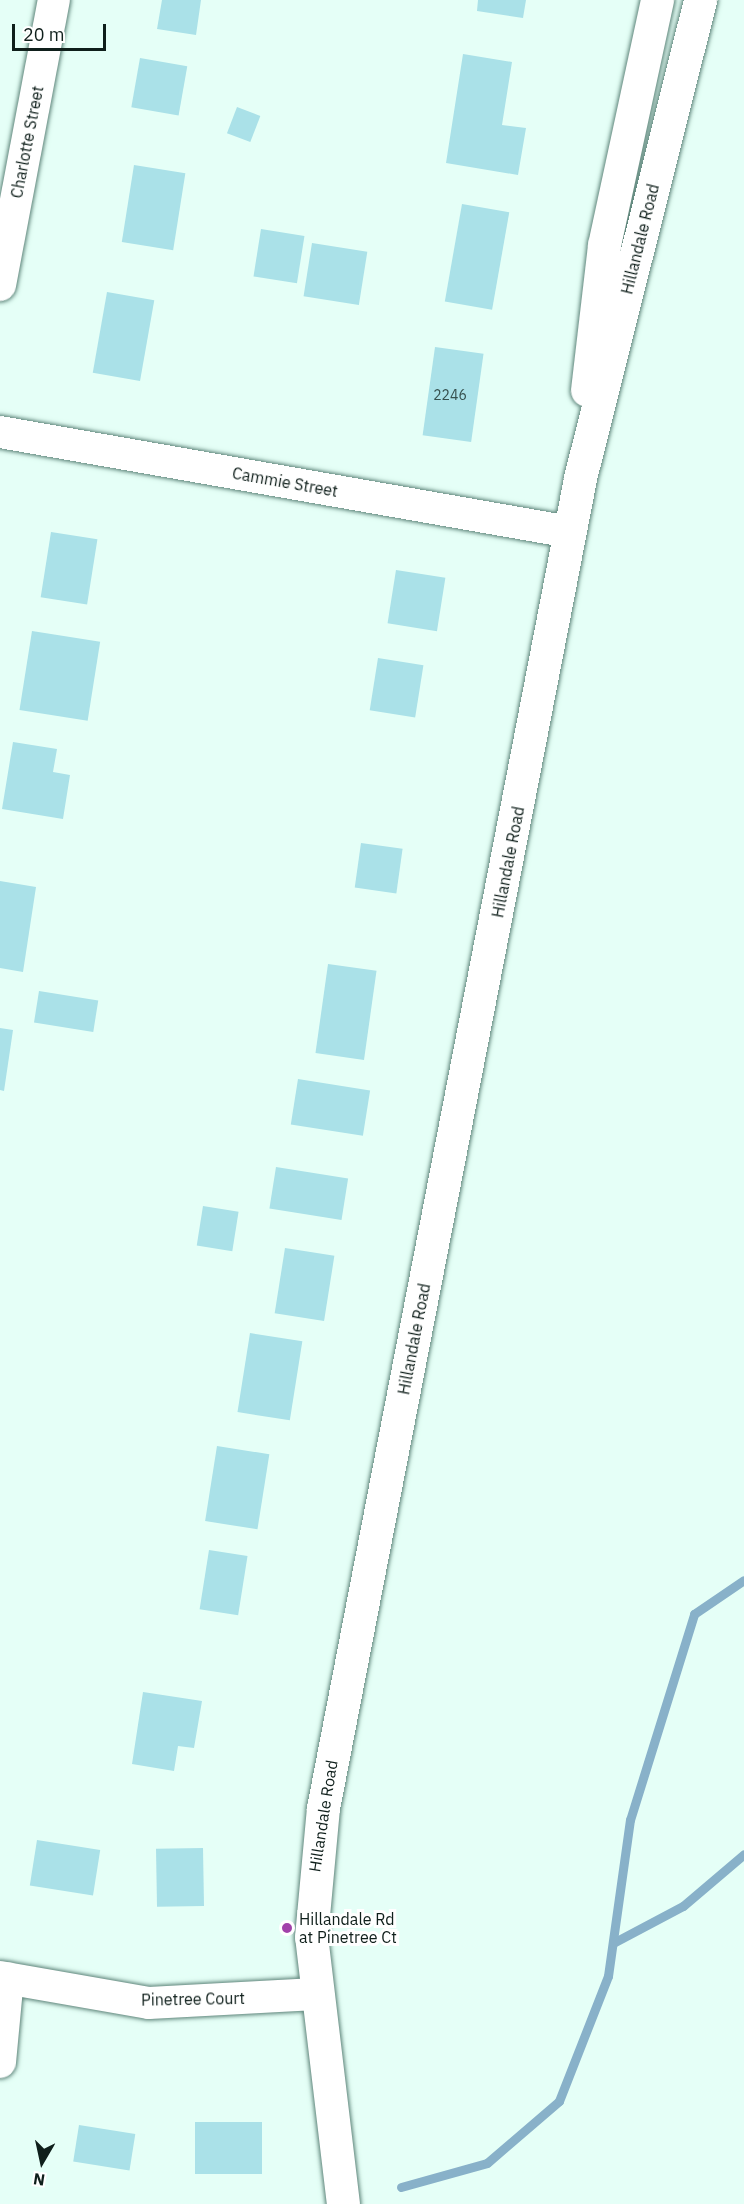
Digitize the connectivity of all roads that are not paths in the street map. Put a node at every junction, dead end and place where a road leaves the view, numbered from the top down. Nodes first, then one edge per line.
1 (54, 0) edge
2 (657, 0) edge
3 (700, 0) edge
4 (0, 285) edge
5 (0, 432) edge
6 (580, 478) junction
7 (570, 532) junction
8 (4, 1977) edge
9 (316, 1994) junction
10 (0, 2062) edge
11 (343, 2204) edge

1 - 4 street, Charlotte Street
2 - 6 street, Hillandale Road
3 - 6 street, Hillandale Road
5 - 7 street, Cammie Street
6 - 7 street, Hillandale Road
7 - 9 street, Hillandale Road
8 - 9 street, Pinetree Court
8 - 10 street
9 - 11 street, Hillandale Road

